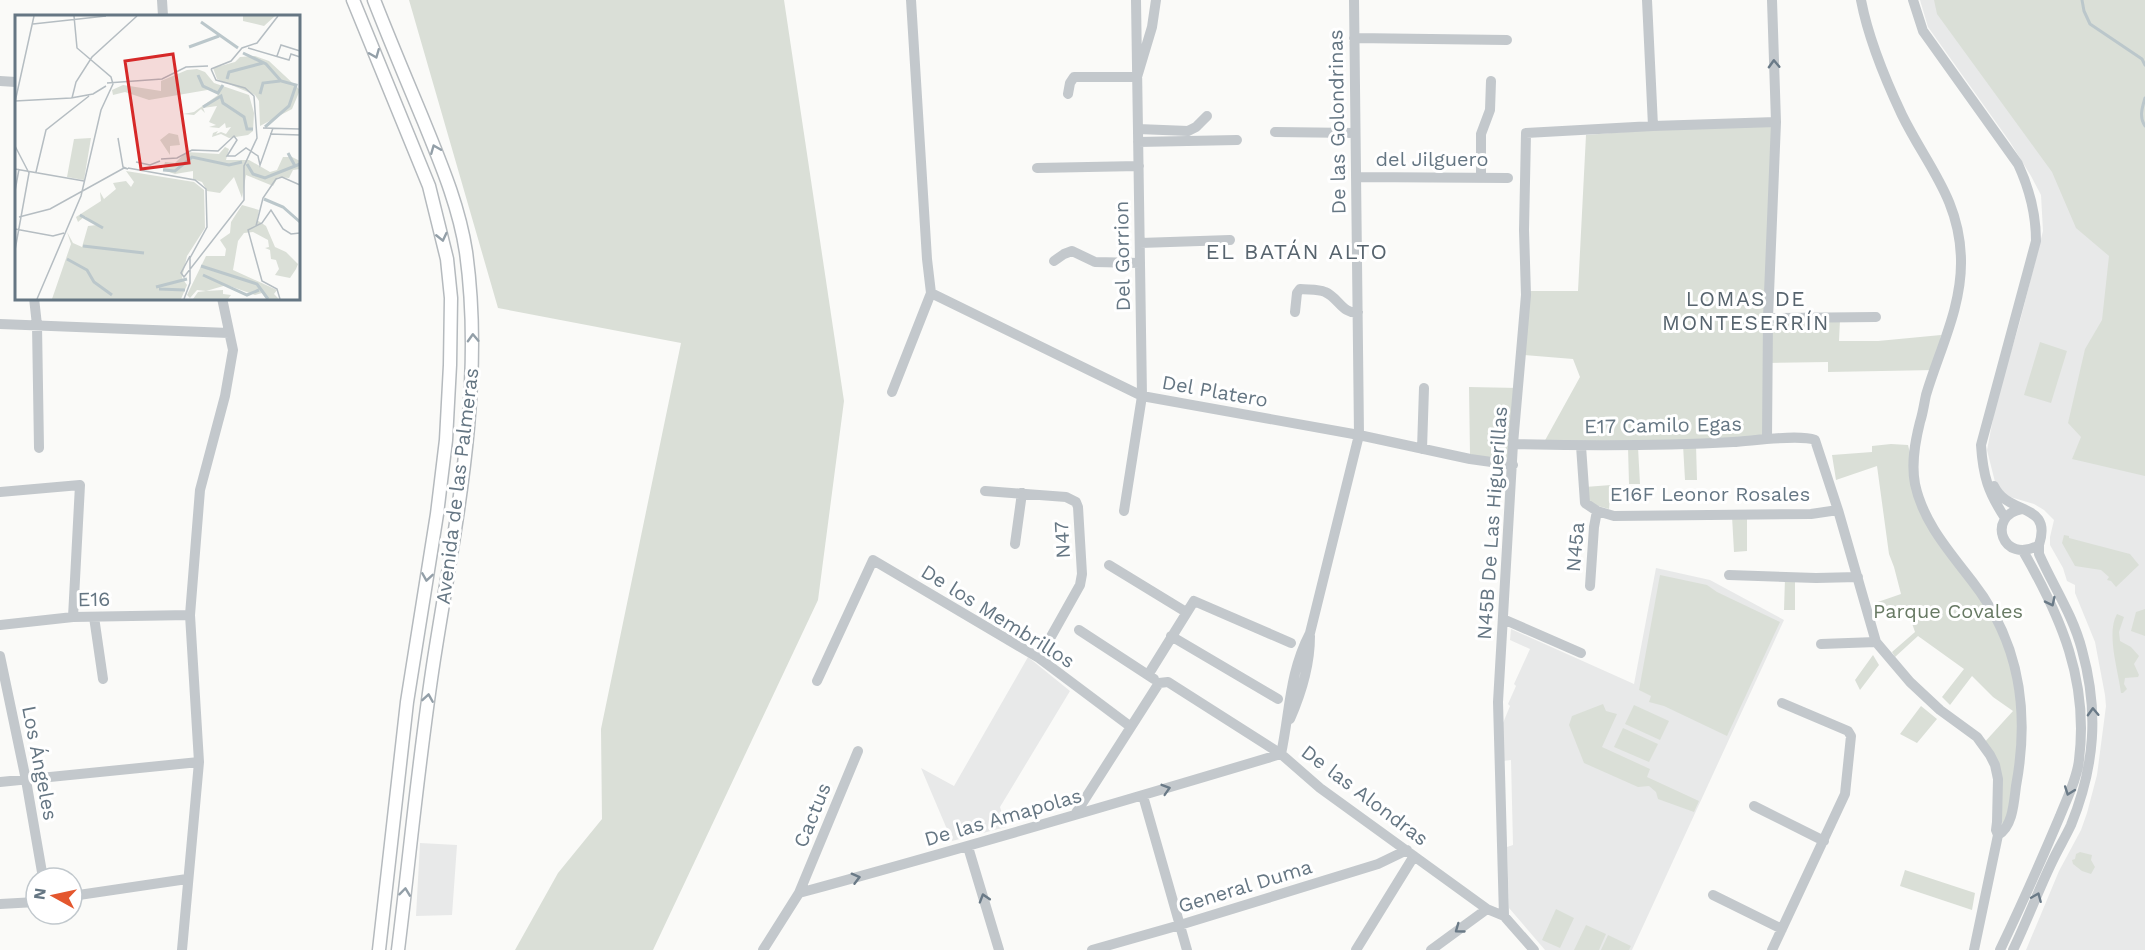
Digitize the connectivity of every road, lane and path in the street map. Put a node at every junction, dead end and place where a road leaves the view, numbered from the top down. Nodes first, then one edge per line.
1 (162, 0) edge
2 (353, 0) edge
3 (374, 0) edge
4 (910, 0) edge
5 (1136, 0) edge
6 (1156, 0) edge
7 (1354, 0) edge
8 (1647, 0) edge
9 (1772, 0) edge
10 (1861, 0) edge
11 (1913, 0) edge
12 (163, 15) edge
13 (1354, 38) junction
14 (1507, 40) dead end
15 (1137, 76) junction
16 (0, 81) edge
17 (1491, 81) dead end
18 (15, 82) edge
19 (1068, 94) dead end
20 (1207, 116) dead end
21 (1776, 122) junction
22 (1653, 126) junction
23 (1138, 129) junction
24 (1275, 132) dead end
25 (1355, 133) junction
26 (1236, 140) dead end
27 (1138, 142) junction
28 (1138, 166) junction
29 (1037, 168) dead end
30 (1356, 177) junction
31 (1481, 178) junction
32 (1508, 178) dead end
33 (1230, 240) dead end
34 (1140, 243) junction
35 (1054, 261) dead end
36 (1140, 263) junction
37 (931, 292) junction
38 (34, 300) edge
39 (222, 300) edge
40 (1294, 312) dead end
41 (1358, 312) junction
42 (1876, 317) dead end
43 (1767, 318) junction
44 (0, 324) edge
45 (37, 325) junction
46 (229, 333) junction
47 (1424, 388) dead end
48 (892, 392) dead end
49 (1142, 396) junction
50 (1359, 435) junction
51 (1767, 439) junction
52 (1513, 444) junction
53 (1581, 446) junction
54 (39, 448) dead end
55 (1422, 449) junction
56 (1982, 462) junction
57 (1513, 465) junction
58 (985, 491) dead end
59 (0, 492) edge
60 (1022, 493) junction
61 (2022, 509) junction
62 (1838, 510) junction
63 (1124, 511) dead end
64 (1597, 511) junction
65 (2005, 518) junction
66 (1015, 544) dead end
67 (2039, 545) junction
68 (2023, 551) junction
69 (1109, 565) dead end
70 (1729, 575) dead end
71 (1858, 577) junction
72 (1590, 586) dead end
73 (1186, 612) junction
74 (190, 615) junction
75 (73, 617) junction
76 (94, 617) junction
77 (1503, 619) junction
78 (0, 625) edge
79 (1079, 630) dead end
80 (1172, 636) junction
81 (1876, 642) junction
82 (1291, 643) dead end
83 (1821, 644) dead end
84 (1581, 653) dead end
85 (0, 656) edge
86 (1039, 658) junction
87 (1148, 675) junction
88 (103, 679) dead end
89 (817, 681) dead end
90 (1162, 682) junction
91 (1278, 699) dead end
92 (1782, 703) dead end
93 (1131, 727) junction
94 (858, 751) dead end
95 (1281, 754) junction
96 (199, 762) junction
97 (26, 780) junction
98 (0, 783) edge
99 (1143, 796) junction
100 (1754, 806) dead end
101 (1076, 813) junction
102 (1998, 835) junction
103 (1824, 841) junction
104 (968, 847) junction
105 (1411, 853) junction
106 (41, 866) edge
107 (187, 879) junction
108 (799, 893) junction
109 (84, 894) edge
110 (1713, 895) dead end
111 (24, 903) edge
112 (0, 904) edge
113 (1487, 909) junction
114 (1504, 916) junction
115 (1180, 925) junction
116 (1782, 929) junction
117 (182, 950) edge
118 (379, 950) edge
119 (398, 950) edge
120 (763, 950) edge
121 (999, 950) edge
122 (1092, 950) edge
123 (1187, 950) edge
124 (1356, 950) edge
125 (1431, 950) edge
126 (1534, 950) edge
127 (1772, 950) edge
128 (1974, 950) edge
129 (2000, 950) edge
130 (2013, 950) edge

1 - 12 street
2 -> 118 main road, Avenida de las Palmeras
119 -> 3 main road, Avenida de las Palmeras
4 - 37 street
5 - 15 street, Del Gorrion
6 - 15 street
7 - 13 street, De las Golondrinas
8 - 22 street
21 -> 9 street
10 - 102 street
11 - 56 street
13 - 14 street
13 - 25 street, De las Golondrinas
15 - 19 street
15 - 23 street, Del Gorrion
16 - 18 street
17 - 31 street
20 - 23 street
21 - 22 street
21 - 43 street
22 - 52 street, N45B De Las Higuerillas
23 - 27 street, Del Gorrion
24 - 25 street
25 - 30 street, De las Golondrinas
26 - 27 street
27 - 28 street, Del Gorrion
28 - 29 street
28 - 34 street, Del Gorrion
30 - 31 street, del Jilguero
30 - 41 street, De las Golondrinas
31 - 32 street, del Jilguero
33 - 34 street
34 - 36 street, Del Gorrion
35 - 36 street
36 - 49 street, Del Gorrion
37 - 48 street
37 - 49 street, Del Platero
38 - 45 street
39 - 46 street
40 - 41 street
41 - 50 street, De las Golondrinas
42 - 43 street
43 - 51 street
44 - 45 street
45 - 46 street
45 - 54 street
46 - 74 street
47 - 55 street
49 - 50 street, Del Platero
49 - 63 street, Del Gorrion
50 - 55 street, Del Platero
50 - 95 street, De las Golondrinas
51 - 53 street, E17 Camilo Egas
51 - 62 street, E17 Camilo Egas
52 - 53 street, E17 Camilo Egas
52 - 57 street, N45B De Las Higuerillas
53 - 64 street, E16F Leonor Rosales
55 - 57 street, Del Platero
56 - 61 street
56 - 65 street
57 - 77 street, N45B De Las Higuerillas
58 - 60 street, N47
59 - 75 street
60 - 66 street
60 - 86 street, N47
61 - 65 street
61 - 67 street
62 - 64 street, E16F Leonor Rosales
62 - 71 street
64 - 72 street, N45a
65 - 68 street
67 - 68 street
130 -> 67 street
68 -> 129 street
69 - 73 street
70 - 71 street
71 - 81 street
73 - 80 street
73 - 82 street
74 - 76 street, E16
74 - 96 street
75 - 76 street, E16
75 - 78 street, E16
76 - 88 street
77 - 84 street
77 - 114 street, N45B De Las Higuerillas
79 - 87 street, De las Alondras
80 - 87 street
80 - 91 street
81 - 83 street
81 - 102 street
85 - 97 street, Los Ángeles
86 - 89 street, De los Membrillos
86 - 93 street, De los Membrillos
87 - 90 street, De las Alondras
90 - 93 street
90 - 95 street, De las Alondras
92 - 103 street
93 - 101 street
94 - 108 street, Cactus
99 -> 95 street, De las Amapolas
95 - 105 street, De las Alondras
96 - 97 street
96 - 107 street
97 - 98 street
97 - 106 street, Los Ángeles
99 - 101 street, De las Amapolas
99 - 115 street
100 - 103 street
101 - 104 street, De las Amapolas
102 - 128 street
103 - 116 street
108 -> 104 street, De las Amapolas
121 -> 104 street
105 - 113 street, De las Alondras
105 - 115 street, General Duma
105 - 124 street
107 - 109 street
107 - 117 street
108 - 120 street
110 - 116 street
111 - 112 street
113 - 114 street, De las Alondras
113 -> 125 street
114 - 126 street, De las Alondras
115 - 122 street, General Duma
115 - 123 street
116 - 127 street

